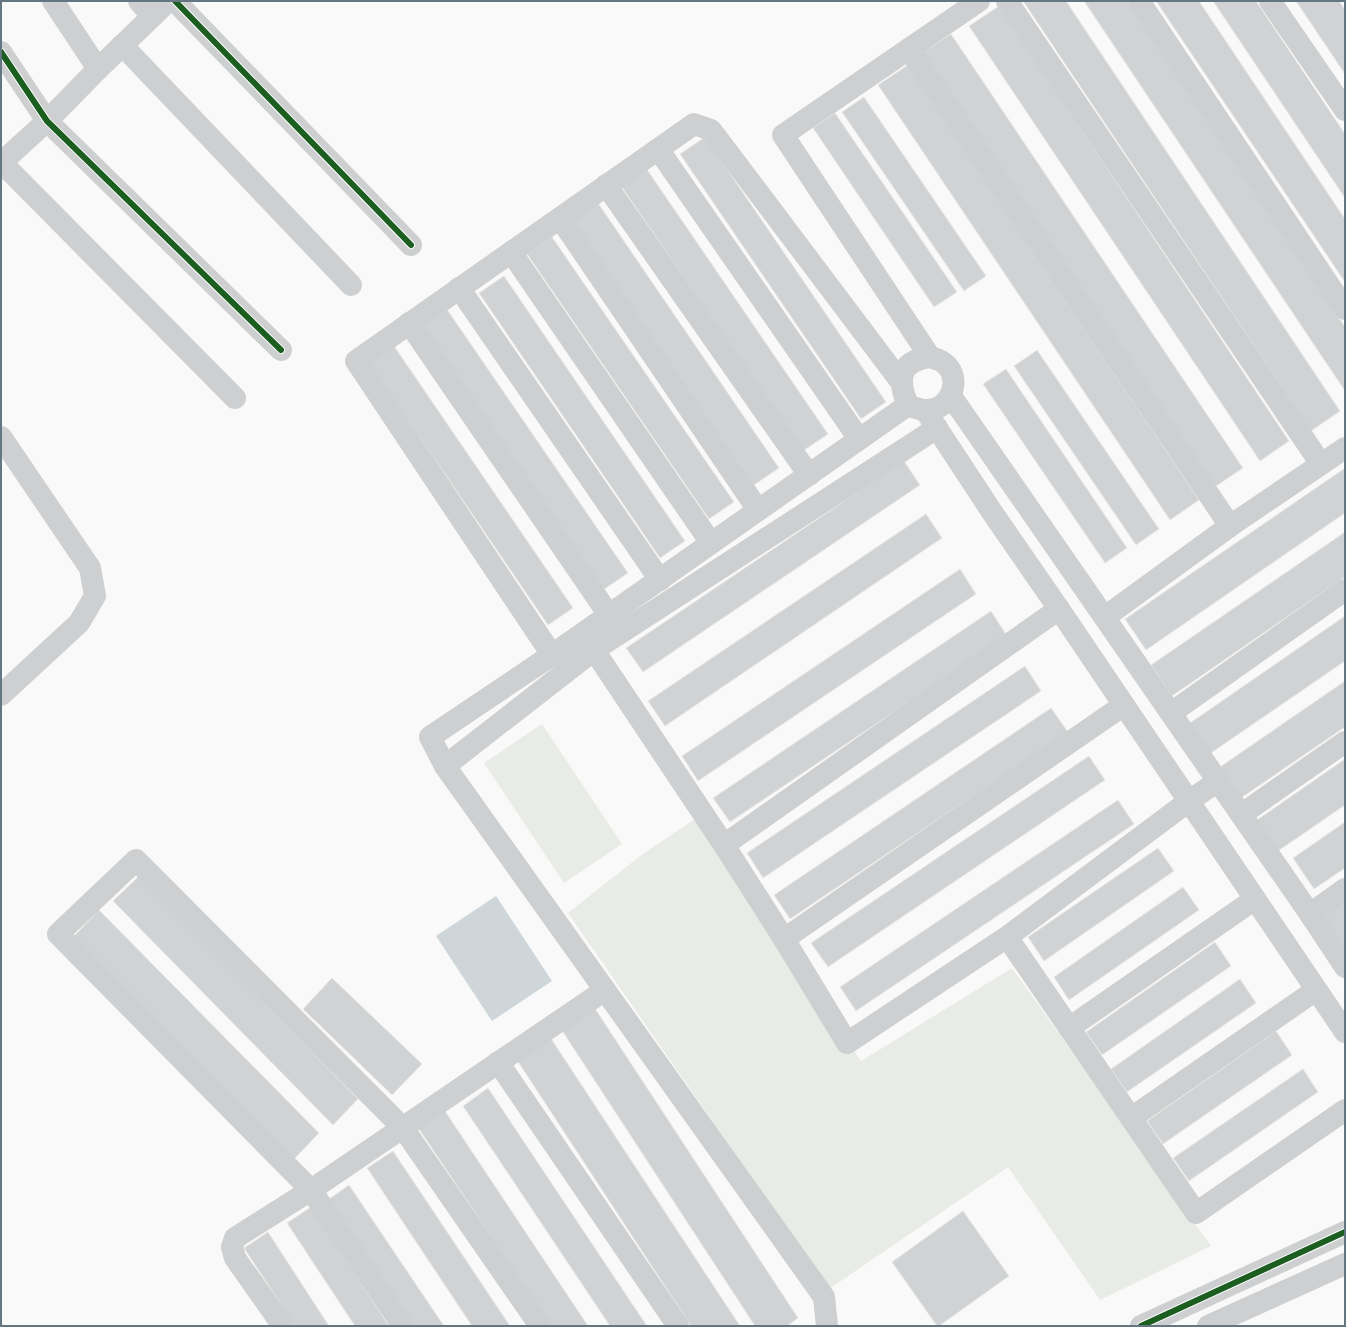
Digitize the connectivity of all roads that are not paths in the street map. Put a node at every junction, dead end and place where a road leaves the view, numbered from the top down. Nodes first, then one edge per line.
1 (53, 1) edge
2 (168, 1) edge
3 (175, 1) edge
4 (979, 1) edge
5 (1006, 1) edge
6 (1140, 1) edge
7 (1270, 1) edge
8 (146, 8) edge
9 (122, 45) junction
10 (909, 49) junction
11 (1, 52) edge
12 (98, 69) junction
13 (1345, 110) edge
14 (47, 122) junction
15 (658, 149) junction
16 (1, 163) edge
17 (606, 185) junction
18 (560, 218) junction
19 (411, 245) dead end
20 (511, 252) junction
21 (351, 285) dead end
22 (459, 288) junction
23 (1345, 309) edge
24 (409, 323) junction
25 (281, 350) dead end
26 (930, 357) junction
27 (901, 382) junction
28 (951, 396) junction
29 (235, 398) dead end
30 (916, 408) junction
31 (937, 428) junction
32 (1, 437) edge
33 (859, 439) junction
34 (1345, 448) edge
35 (1321, 464) junction
36 (809, 475) junction
37 (758, 510) junction
38 (1230, 526) junction
39 (711, 544) junction
40 (660, 580) junction
41 (1345, 590) edge
42 (1059, 609) junction
43 (609, 615) junction
44 (1104, 617) junction
45 (594, 650) junction
46 (552, 655) junction
47 (1, 695) edge
48 (1124, 705) junction
49 (1171, 713) junction
50 (1345, 742) edge
51 (445, 766) junction
52 (1218, 781) junction
53 (1189, 801) junction
54 (1242, 814) junction
55 (724, 845) junction
56 (1345, 889) edge
57 (1255, 899) junction
58 (1310, 914) junction
59 (1007, 937) junction
60 (784, 939) junction
61 (1345, 967) edge
62 (605, 990) junction
63 (1316, 990) junction
64 (1069, 1028) junction
65 (1345, 1032) edge
66 (498, 1062) junction
67 (1345, 1110) edge
68 (1131, 1118) junction
69 (403, 1128) junction
70 (311, 1190) junction
71 (1339, 1235) edge
72 (1345, 1264) edge
73 (283, 1326) edge
74 (403, 1326) edge
75 (540, 1326) edge
76 (678, 1326) edge
77 (827, 1326) edge
78 (1141, 1326) edge
79 (1208, 1326) edge

1 - 12 street
2 - 8 street
3 - 19 street
4 - 10 street
5 - 35 street
6 - 23 street
7 - 13 street
8 - 9 street
9 - 12 street
9 - 21 street
10 - 26 street
10 - 38 street
11 - 14 street
12 - 14 street
14 - 16 street
14 - 25 street
15 - 17 street
15 - 27 street
15 - 33 street
16 - 29 street
17 - 18 street
17 - 36 street
18 - 20 street
18 - 37 street
20 - 22 street
20 - 39 street
22 - 24 street
22 - 40 street
24 - 43 street
24 - 46 street
26 - 27 street
26 - 28 street
27 - 30 street
28 - 30 street
28 - 44 street
30 - 31 street
30 - 33 street
31 - 42 street
31 - 45 street
32 - 47 street
33 - 36 street
34 - 35 street
35 - 38 street
36 - 37 street
37 - 39 street
38 - 44 street
39 - 40 street
40 - 43 street
41 - 49 street
42 - 48 street
42 - 55 street
43 - 46 street
44 - 49 street
45 - 51 street
45 - 55 street
46 - 51 street
48 - 53 street
48 - 60 street
49 - 52 street
50 - 54 street
51 - 62 street
52 - 53 street
52 - 54 street
53 - 57 street
53 - 59 street
54 - 58 street
55 - 60 street
56 - 58 street
57 - 63 street
57 - 64 street
58 - 61 street
59 - 60 street
59 - 64 street
62 - 66 street
62 - 77 street
63 - 65 street
63 - 68 street
64 - 68 street
66 - 69 street
66 - 76 street
67 - 68 street
69 - 70 street
69 - 70 street
69 - 75 street
70 - 73 street
70 - 74 street
71 - 72 street
71 - 78 street
72 - 79 street

